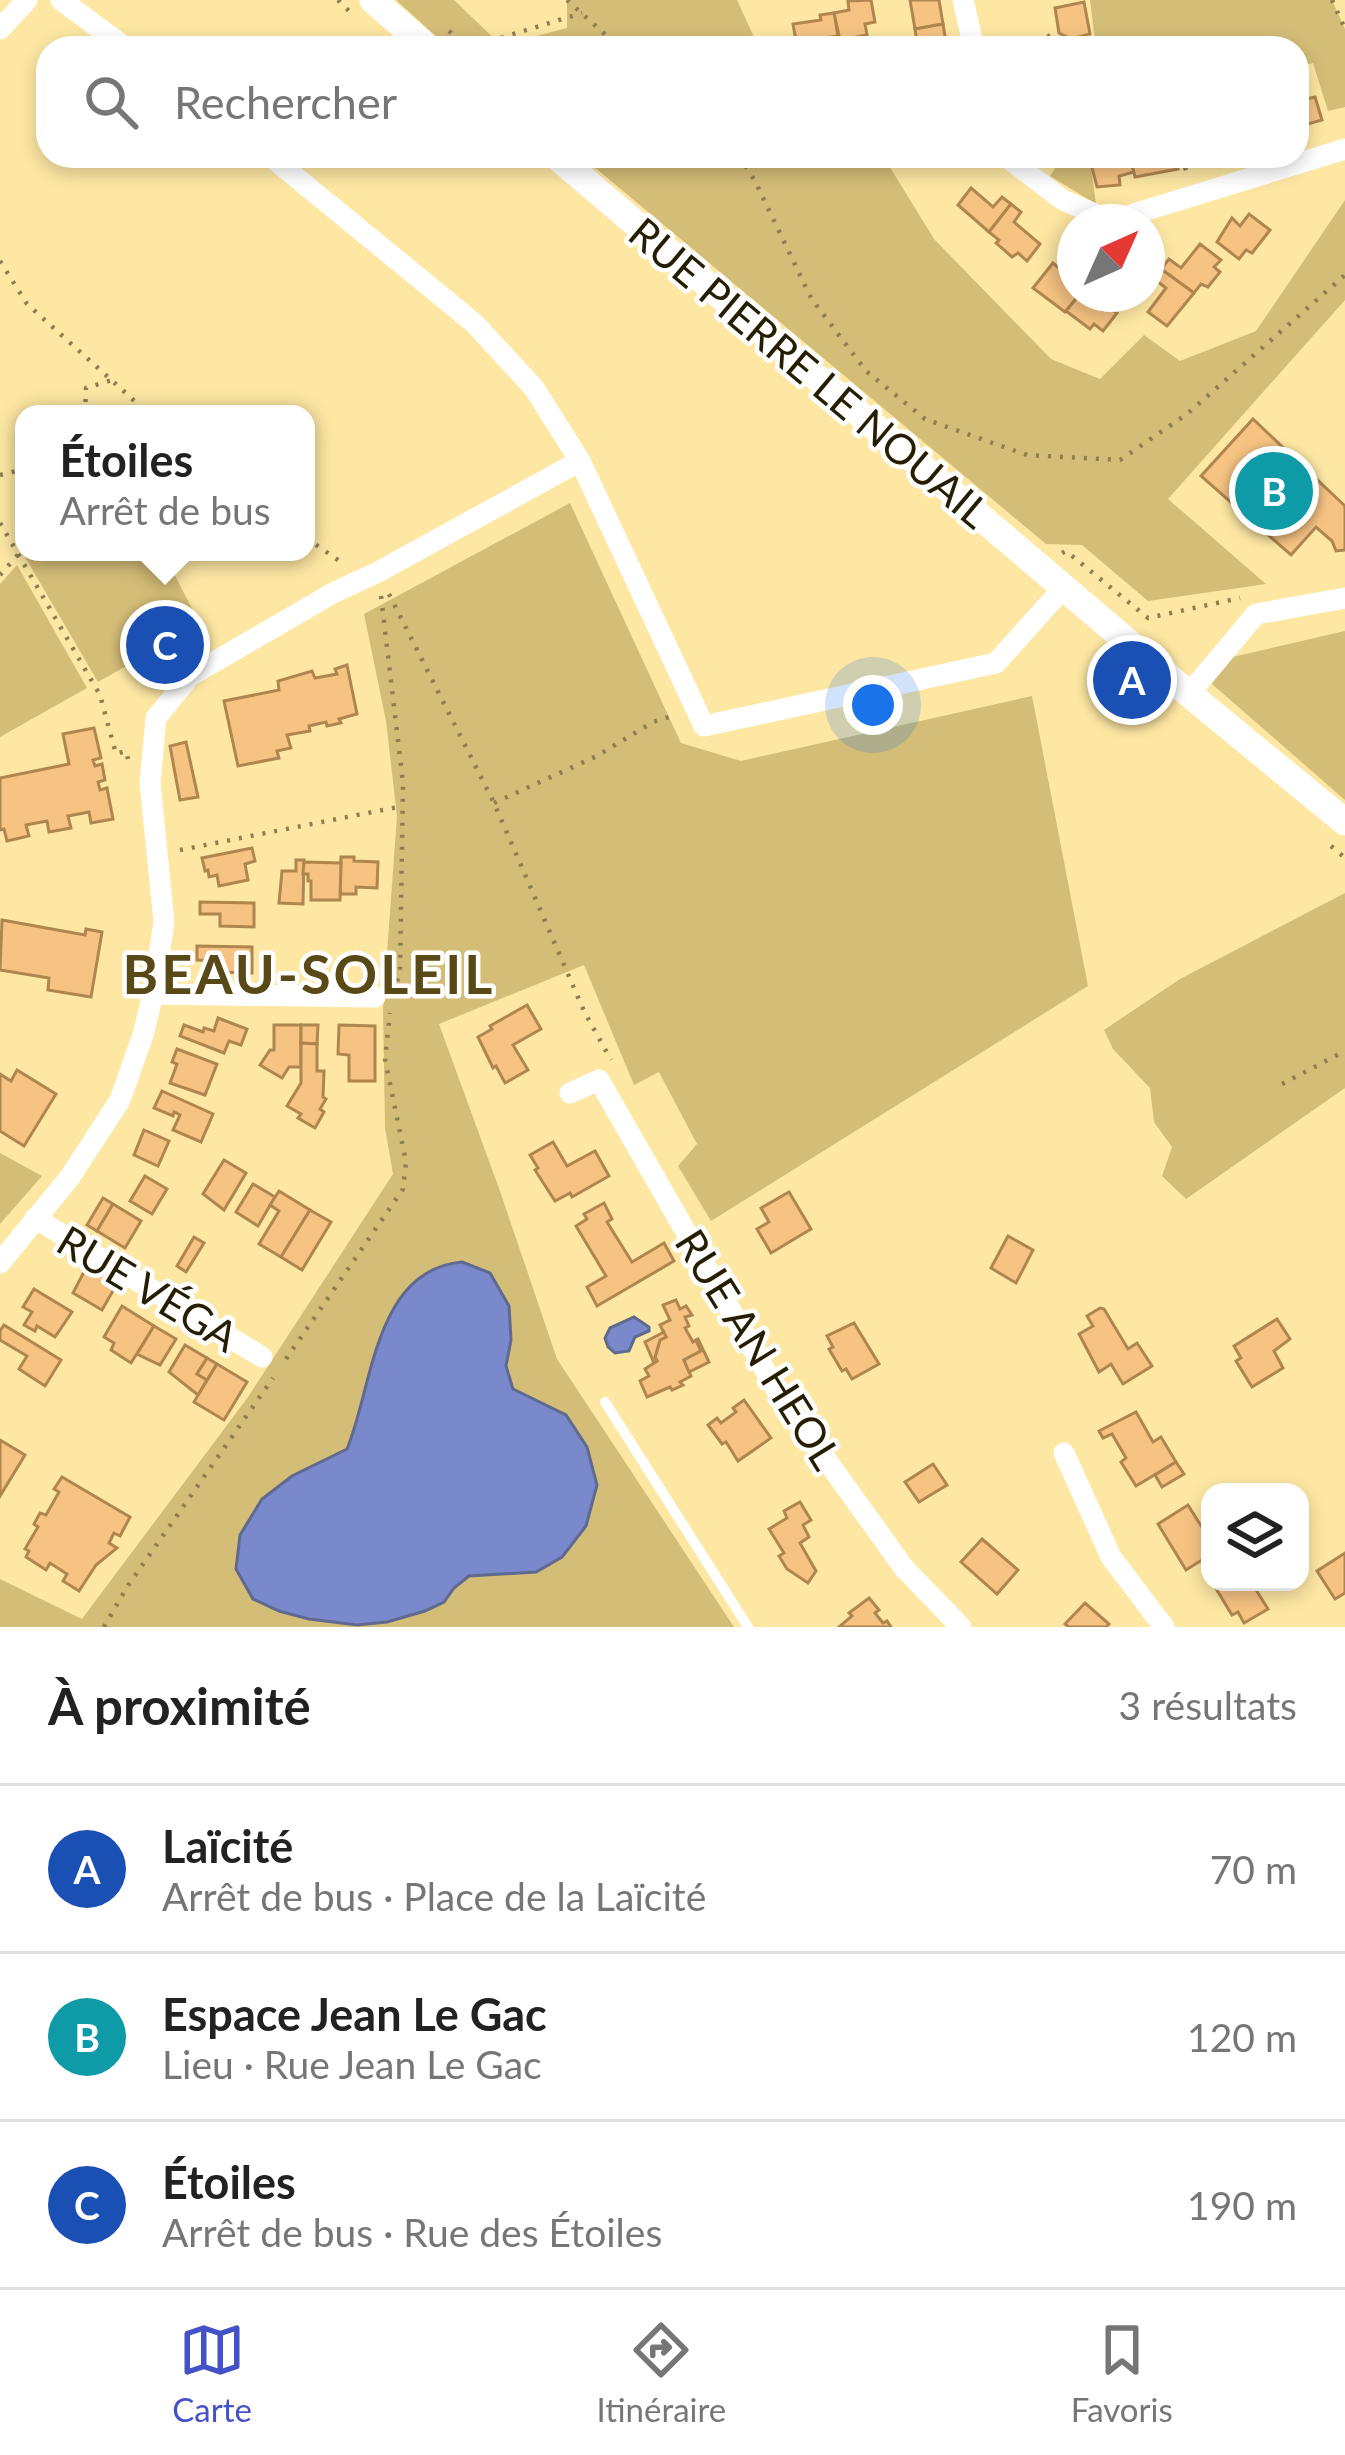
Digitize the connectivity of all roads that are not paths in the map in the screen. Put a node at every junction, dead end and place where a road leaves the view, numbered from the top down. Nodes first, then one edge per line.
1 (27, 0) edge
2 (61, 0) edge
3 (373, 0) edge
4 (963, 0) edge
5 (0, 28) edge
6 (110, 36) edge
7 (434, 36) edge
8 (971, 36) edge
9 (1345, 149) edge
10 (1309, 160) edge
11 (285, 168) edge
12 (570, 168) edge
13 (1021, 168) edge
14 (1283, 168) edge
15 (580, 461) junction
16 (1065, 586) junction
17 (1345, 598) edge
18 (1190, 694) junction
19 (1345, 822) edge
20 (153, 994) junction
21 (375, 997) dead end
22 (570, 1093) dead end
23 (35, 1218) junction
24 (0, 1263) edge
25 (262, 1357) dead end
26 (605, 1402) dead end
27 (1064, 1453) dead end
28 (748, 1627) edge
29 (961, 1627) edge
30 (1164, 1627) edge

1 - 5 street
2 - 6 street
3 - 7 street
4 - 8 street
9 - 10 street
11 - 15 street
12 - 16 street, RUE PIERRE LE NOUAIL
13 - 14 street
15 - 16 street
15 - 20 street
16 - 18 street, RUE PIERRE LE NOUAIL
17 - 18 street
18 - 19 street
20 - 21 street
20 - 23 street
22 - 29 street, RUE AN HEOL
23 - 24 street
23 - 25 street, RUE VÉGA
26 - 28 lane
27 - 30 street

